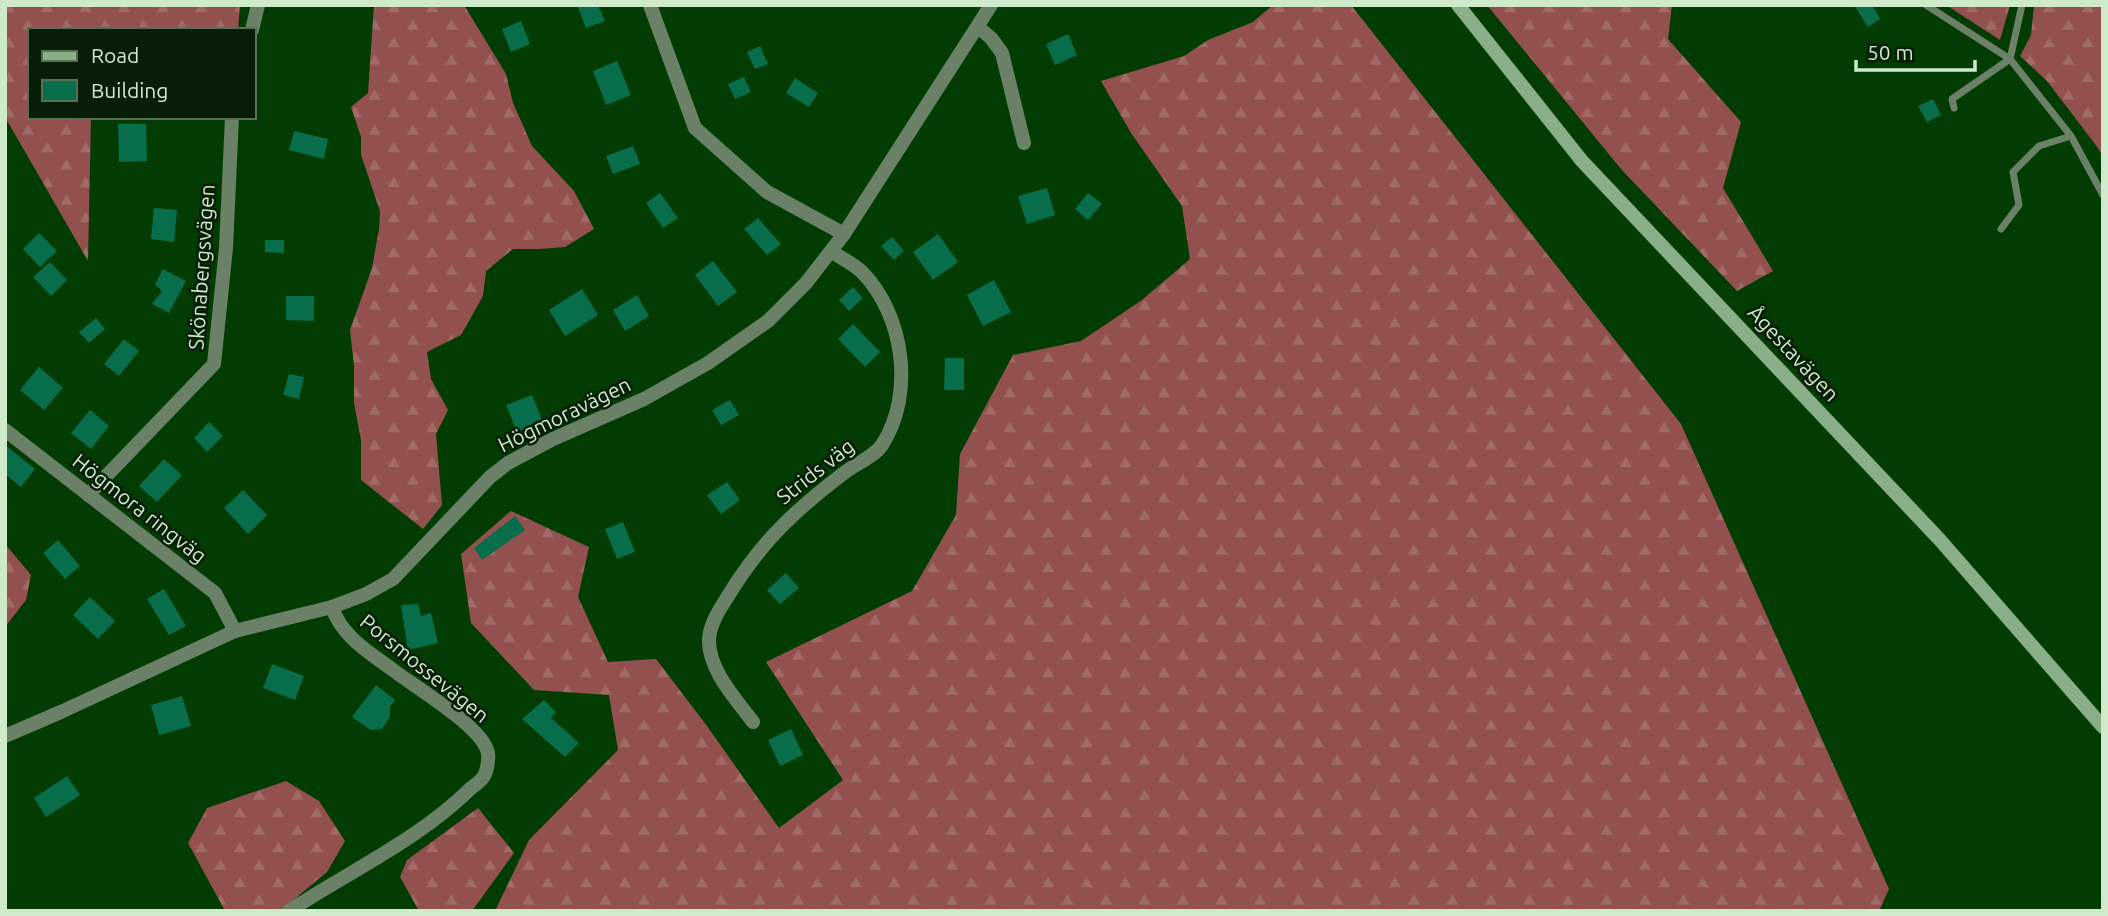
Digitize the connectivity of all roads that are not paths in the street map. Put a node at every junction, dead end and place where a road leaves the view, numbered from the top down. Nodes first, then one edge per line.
1 (258, 5) edge
2 (650, 5) edge
3 (991, 5) edge
4 (1458, 5) edge
5 (1926, 5) edge
6 (2022, 5) edge
7 (978, 27) junction
8 (252, 28) edge
9 (2010, 59) junction
10 (1954, 107) dead end
11 (232, 119) edge
12 (2071, 136) junction
13 (1024, 143) dead end
14 (2103, 195) edge
15 (2001, 229) dead end
16 (844, 234) junction
17 (832, 251) junction
18 (5, 430) edge
19 (88, 495) junction
20 (332, 607) junction
21 (235, 631) junction
22 (753, 722) dead end
23 (2103, 727) edge
24 (5, 736) edge
25 (289, 911) edge

1 - 8 street
2 - 16 street
3 - 7 street, Högmoravägen
4 - 23 main road, Ågestavägen
5 - 9 lane
6 - 9 lane
7 - 13 street
7 - 16 street, Högmoravägen
9 - 10 lane
9 - 12 lane
11 - 19 street, Skönabergsvägen
12 - 14 lane
12 - 15 lane
16 - 17 street, Högmoravägen
17 - 20 street, Högmoravägen
17 - 22 street, Strids väg
18 - 19 street, Högmora ringväg
19 - 21 street, Högmora ringväg
20 - 21 street, Högmoravägen
20 - 25 street, Porsmossevägen
21 - 24 street, Högmoravägen

